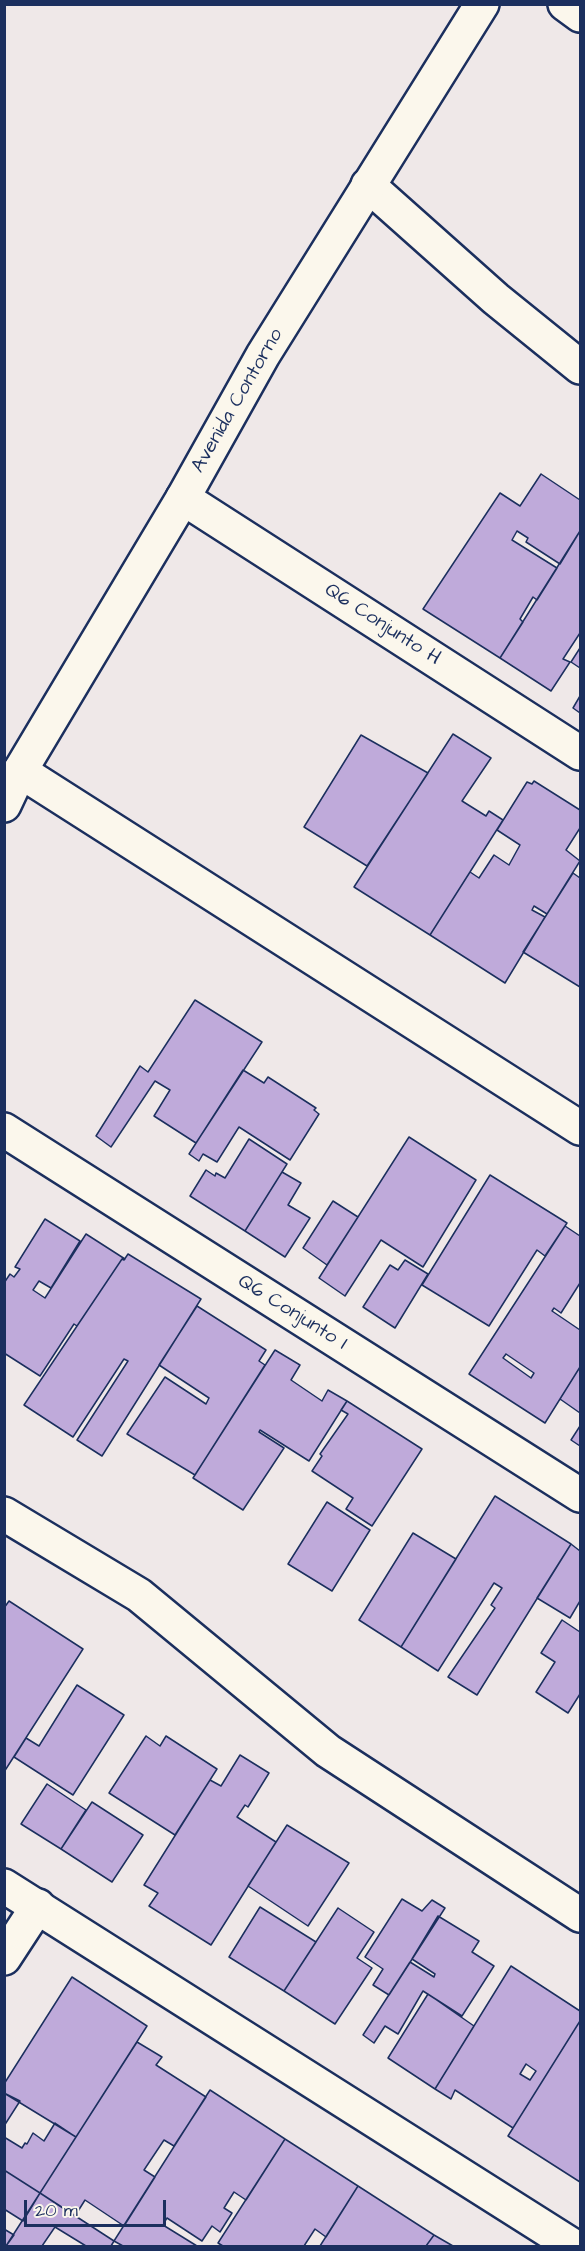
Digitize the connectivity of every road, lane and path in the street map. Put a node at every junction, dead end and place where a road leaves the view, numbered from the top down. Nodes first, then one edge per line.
1 (482, 4) edge
2 (565, 4) edge
3 (580, 15) edge
4 (368, 185) junction
5 (580, 367) edge
6 (183, 498) junction
7 (580, 753) edge
8 (20, 771) junction
9 (4, 805) edge
10 (580, 1128) edge
11 (4, 1130) edge
12 (580, 1495) edge
13 (4, 1514) edge
14 (4, 1886) edge
15 (38, 1906) junction
16 (580, 1915) edge
17 (4, 1958) edge
18 (573, 2247) edge

1 - 4 street, Avenida Contorno
2 - 3 street
4 - 5 street
4 - 6 street, Avenida Contorno
6 - 7 street, Q6 Conjunto H
6 - 8 street, Avenida Contorno
8 - 9 street, Avenida Contorno
8 - 10 street
11 - 12 street, Q6 Conjunto I
13 - 16 street
14 - 15 street
15 - 17 street
15 - 18 street

